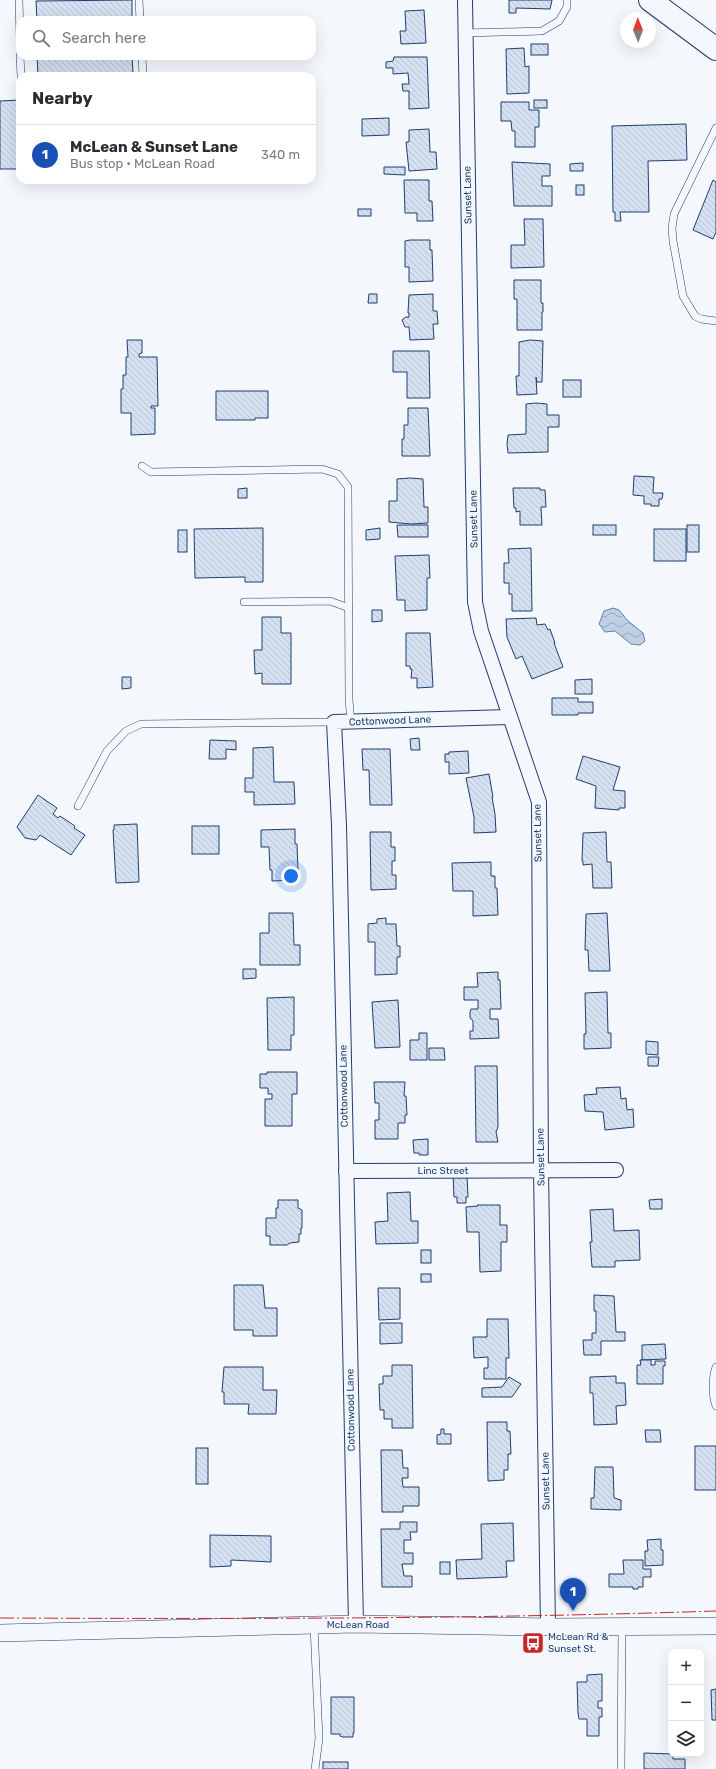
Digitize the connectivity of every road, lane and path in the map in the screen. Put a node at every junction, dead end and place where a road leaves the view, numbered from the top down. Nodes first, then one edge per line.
1 (19, 0) edge
2 (139, 0) edge
3 (465, 0) edge
4 (567, 0) edge
5 (650, 0) edge
6 (19, 16) edge
7 (140, 16) edge
8 (465, 33) junction
9 (716, 49) edge
10 (20, 60) edge
11 (142, 60) edge
12 (21, 72) edge
13 (143, 72) edge
14 (716, 128) edge
15 (716, 321) edge
16 (142, 466) dead end
17 (244, 602) dead end
18 (348, 608) junction
19 (509, 717) junction
20 (334, 722) junction
21 (351, 722) junction
22 (78, 806) dead end
23 (541, 1170) junction
24 (616, 1170) dead end
25 (346, 1171) junction
26 (716, 1366) edge
27 (716, 1406) edge
28 (356, 1624) junction
29 (314, 1625) junction
30 (716, 1626) edge
31 (548, 1627) junction
32 (622, 1627) junction
33 (0, 1634) edge
34 (315, 1769) edge
35 (621, 1769) edge

1 - 6 lane
2 - 7 lane
3 - 8 street, Sunset Lane
4 - 8 lane
5 - 9 main road
8 - 19 street, Sunset Lane
10 - 12 lane
11 - 13 lane
14 - 15 lane
16 - 18 lane
17 - 18 lane
18 - 21 lane
19 - 21 street, Cottonwood Lane
19 - 23 street, Sunset Lane
20 - 21 street, Cottonwood Lane
20 - 22 lane
20 - 25 street, Cottonwood Lane
23 - 24 street, Linc Street
23 - 25 street, Linc Street
23 - 31 street, Sunset Lane
25 - 28 street, Cottonwood Lane
26 - 27 lane
28 - 29 street, McLean Road
28 - 31 street, McLean Road
29 - 33 street, McLean Road
29 - 34 lane
30 - 32 street, McLean Road
31 - 32 street, McLean Road
32 - 35 lane

